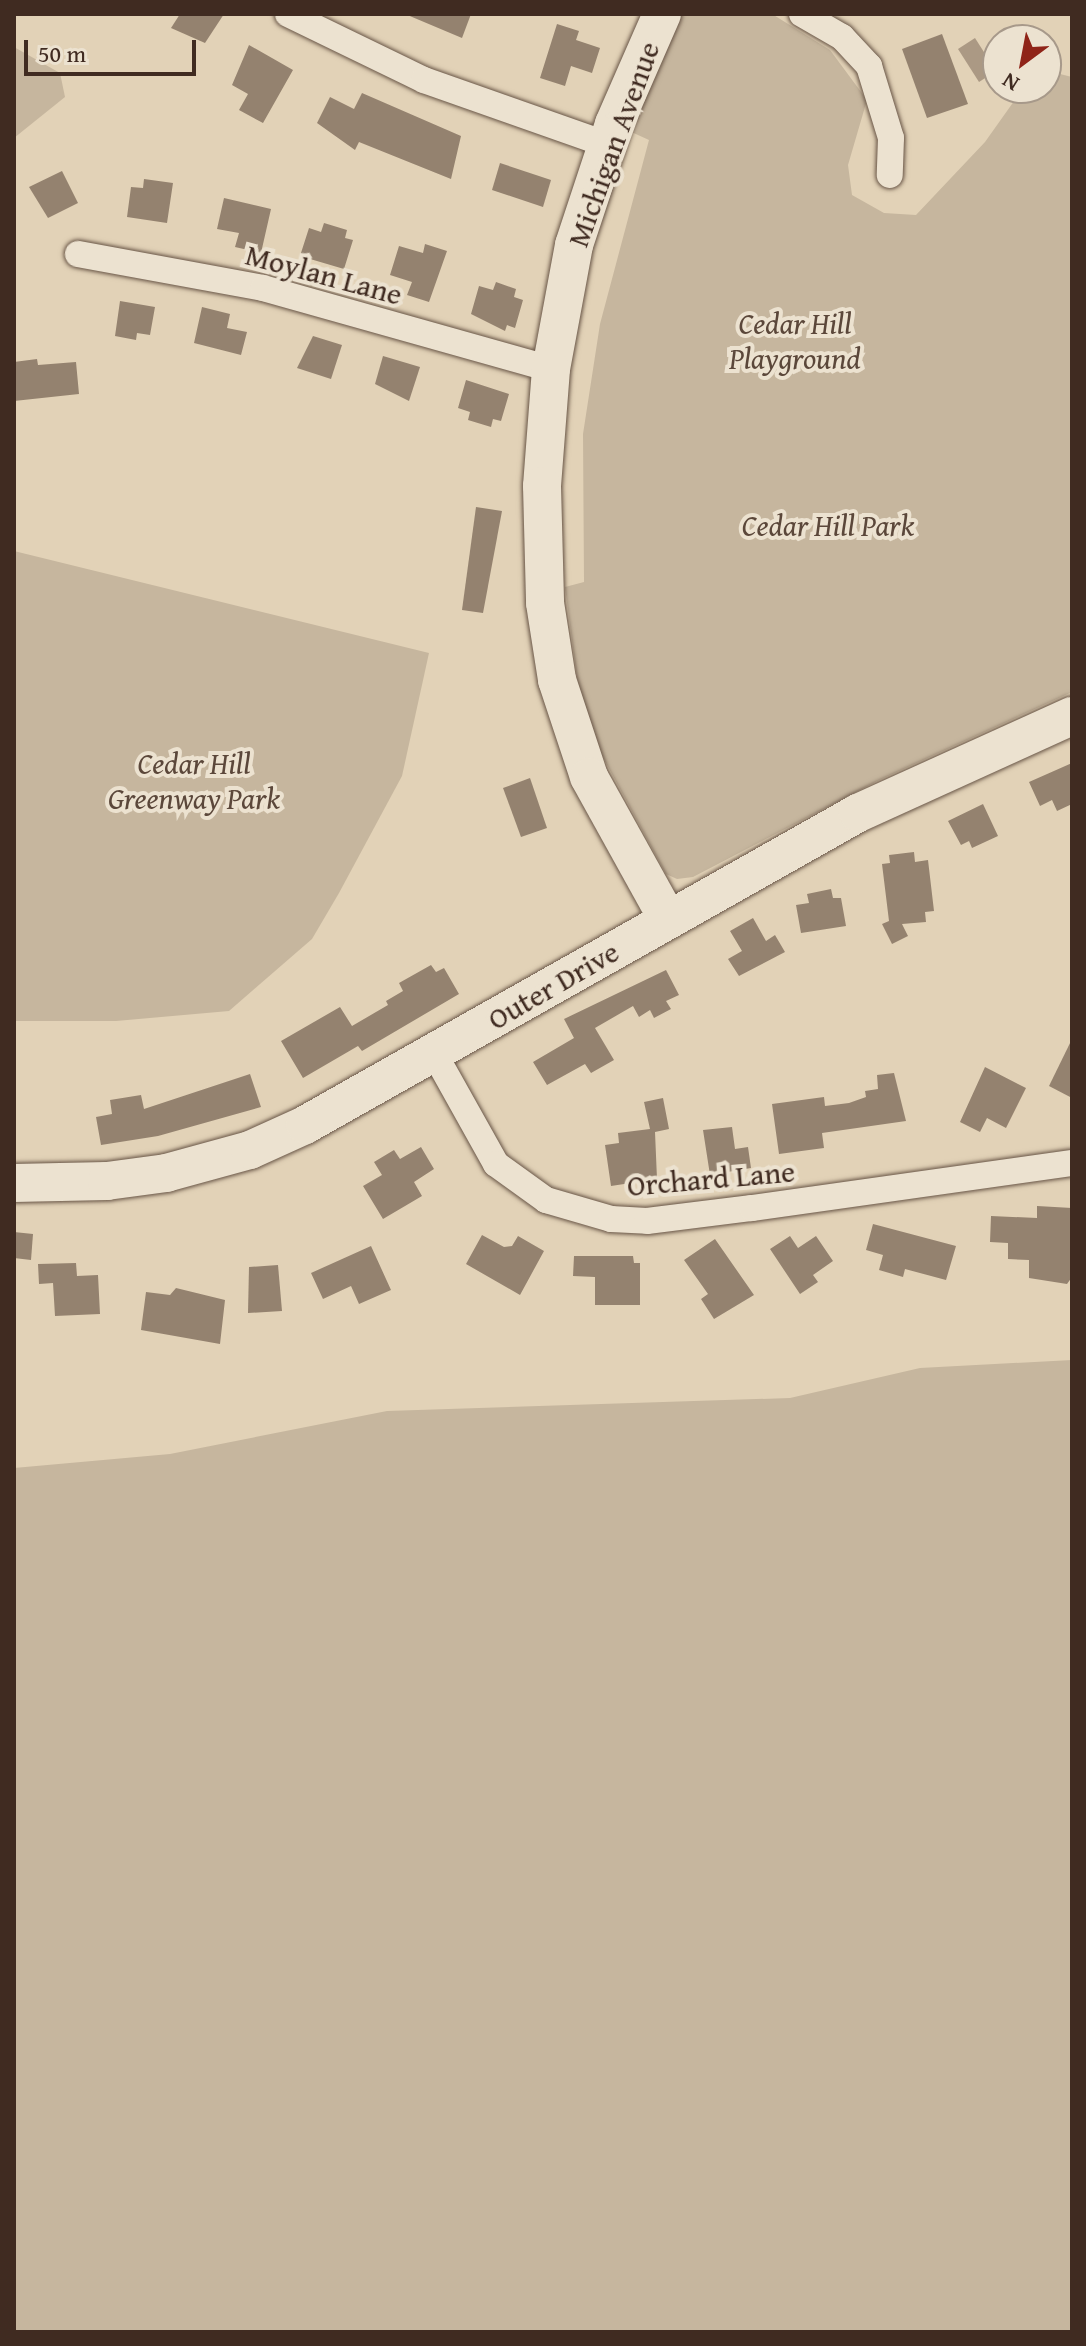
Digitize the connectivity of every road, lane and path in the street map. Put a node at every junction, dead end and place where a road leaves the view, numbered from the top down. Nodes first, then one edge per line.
1 (288, 14) edge
2 (662, 14) edge
3 (802, 14) edge
4 (606, 144) junction
5 (890, 175) dead end
6 (78, 254) dead end
7 (551, 369) junction
8 (1072, 716) edge
9 (667, 918) junction
10 (434, 1053) junction
11 (1072, 1163) edge
12 (14, 1183) edge

1 - 4 street
2 - 4 street, Michigan Avenue
3 - 5 street
4 - 7 street, Michigan Avenue
6 - 7 street, Moylan Lane
7 - 9 street, Michigan Avenue
8 - 9 street, Outer Drive
9 - 10 street, Outer Drive
10 - 11 street, Orchard Lane
10 - 12 street, Outer Drive

